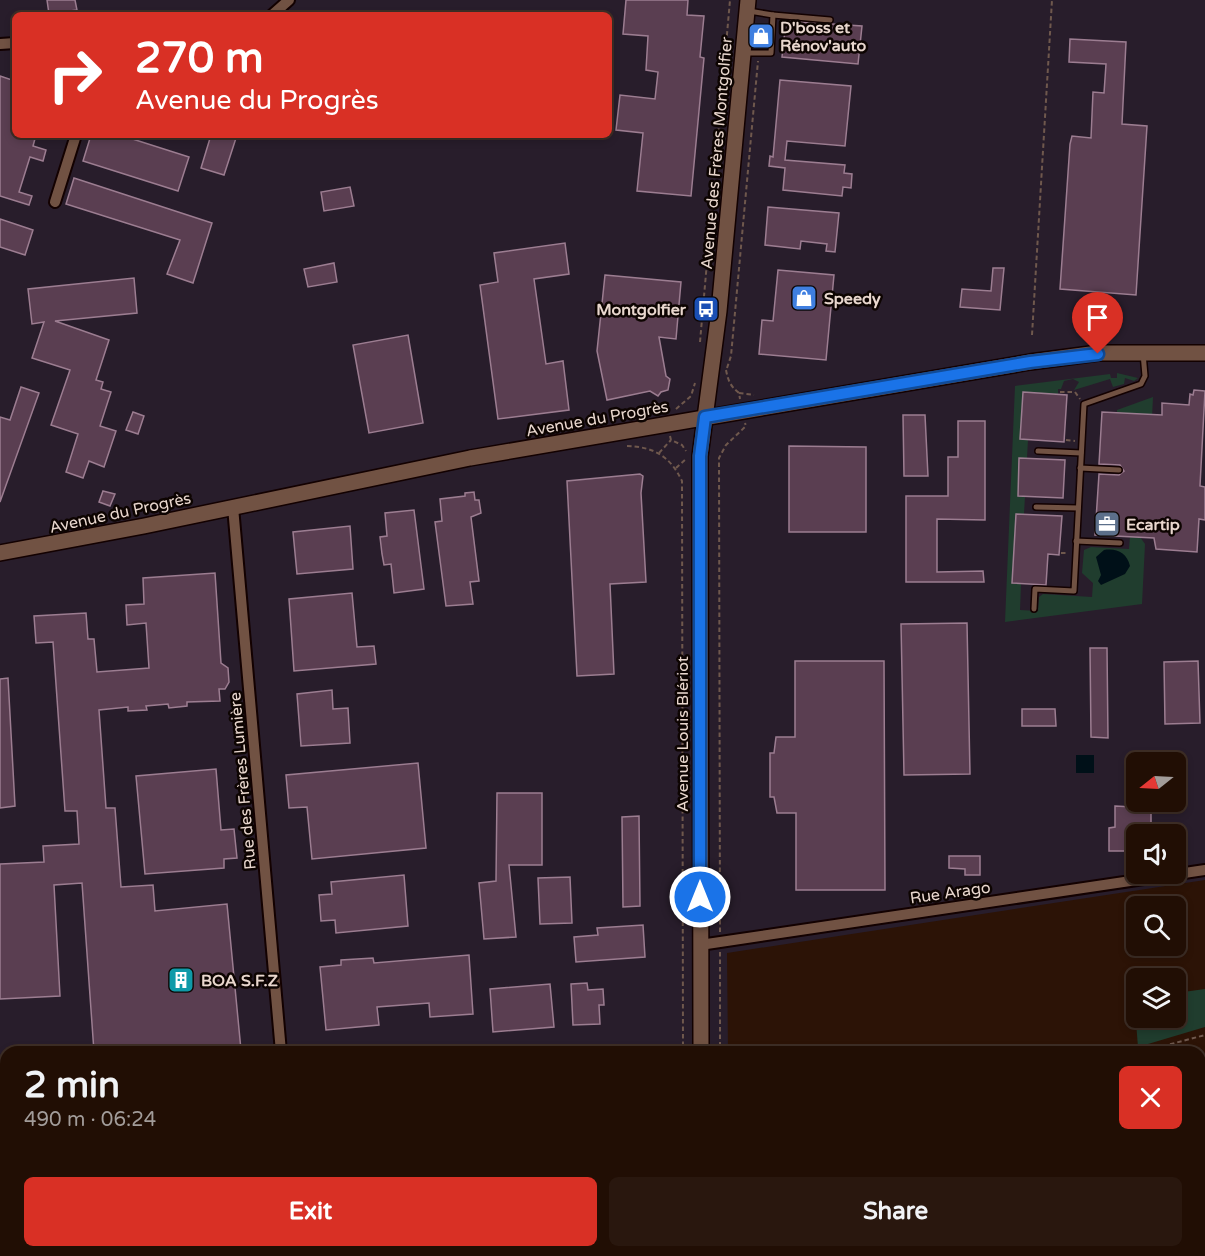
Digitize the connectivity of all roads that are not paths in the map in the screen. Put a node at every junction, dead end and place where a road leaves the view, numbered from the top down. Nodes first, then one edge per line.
1 (289, 0) edge
2 (752, 8) edge
3 (275, 12) edge
4 (774, 15) junction
5 (830, 20) dead end
6 (751, 53) junction
7 (75, 138) edge
8 (55, 202) dead end
9 (1143, 352) junction
10 (1205, 353) edge
11 (705, 417) junction
12 (1038, 451) dead end
13 (1081, 453) junction
14 (1080, 468) junction
15 (1119, 470) dead end
16 (233, 507) junction
17 (1036, 507) dead end
18 (1078, 508) junction
19 (1077, 541) junction
20 (1120, 543) dead end
21 (0, 553) edge
22 (1034, 609) dead end
23 (1205, 870) edge
24 (700, 945) junction
25 (280, 1046) edge
26 (701, 1046) edge

1 - 3 street
2 - 4 lane
2 - 6 street, Avenue des Frères Montgolfier
4 - 5 lane
4 - 6 lane
6 - 11 street, Avenue des Frères Montgolfier
7 - 8 street
9 - 10 street, Avenue du Progrès
9 - 11 street, Avenue du Progrès
9 - 13 lane
11 - 16 street, Avenue du Progrès
11 - 24 street, Avenue Louis Blériot
12 - 13 lane
13 - 14 lane
14 - 15 lane
14 - 18 lane
16 - 21 street, Avenue du Progrès
16 - 25 street, Rue des Frères Lumière
17 - 18 lane
18 - 19 lane
19 - 20 lane
19 - 22 lane
23 - 24 street, Rue Arago
24 - 26 street, Avenue Louis Blériot

